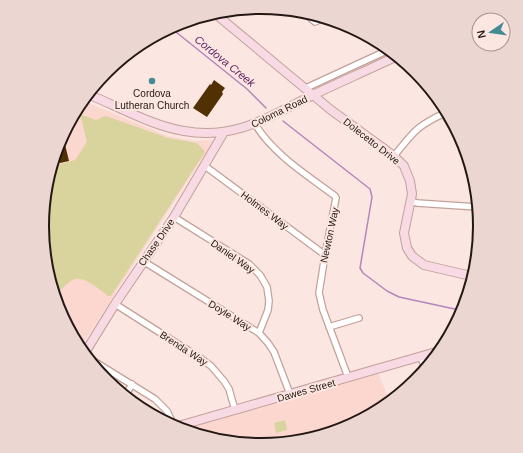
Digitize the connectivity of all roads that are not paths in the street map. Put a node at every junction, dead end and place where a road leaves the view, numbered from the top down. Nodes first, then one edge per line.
1 (220, 18) edge
2 (383, 52) edge
3 (392, 59) edge
4 (306, 88) junction
5 (314, 94) junction
6 (93, 96) edge
7 (442, 115) edge
8 (255, 124) junction
9 (224, 132) junction
10 (394, 156) junction
11 (205, 166) junction
12 (411, 201) junction
13 (473, 207) edge
14 (174, 217) junction
15 (324, 255) junction
16 (143, 261) junction
17 (468, 275) edge
18 (115, 304) junction
19 (359, 318) dead end
20 (329, 327) junction
21 (260, 333) junction
22 (88, 348) edge
23 (432, 353) edge
24 (421, 357) junction
25 (423, 364) edge
26 (100, 365) edge
27 (348, 377) junction
28 (132, 384) junction
29 (128, 392) edge
30 (290, 394) junction
31 (235, 410) junction
32 (171, 419) edge
33 (184, 424) edge

1 - 4 street, Dolecetto Drive
2 - 4 street
3 - 5 street, Coloma Road
4 - 5 street, Dolecetto Drive
5 - 8 street, Coloma Road
5 - 10 street, Dolecetto Drive
6 - 9 street, Coloma Road
7 - 10 street
8 - 9 street, Coloma Road
8 - 15 street, Newton Way
9 - 11 street, Chase Drive
10 - 12 street, Dolecetto Drive
11 - 14 street, Chase Drive
11 - 15 street, Holmes Way
12 - 13 street
12 - 17 street, Dolecetto Drive
14 - 16 street, Chase Drive
14 - 21 street, Daniel Way
15 - 20 street, Newton Way
16 - 18 street, Chase Drive
16 - 21 street, Doyle Way
18 - 22 street, Chase Drive
18 - 31 street, Brenda Way
19 - 20 street
20 - 27 street, Newton Way
21 - 30 street, Doyle Way
23 - 24 street, Dawes Street
24 - 25 street
24 - 27 street, Dawes Street
26 - 28 street
27 - 30 street, Dawes Street
28 - 29 street
28 - 32 street
30 - 31 street, Dawes Street
31 - 33 street, Dawes Street

